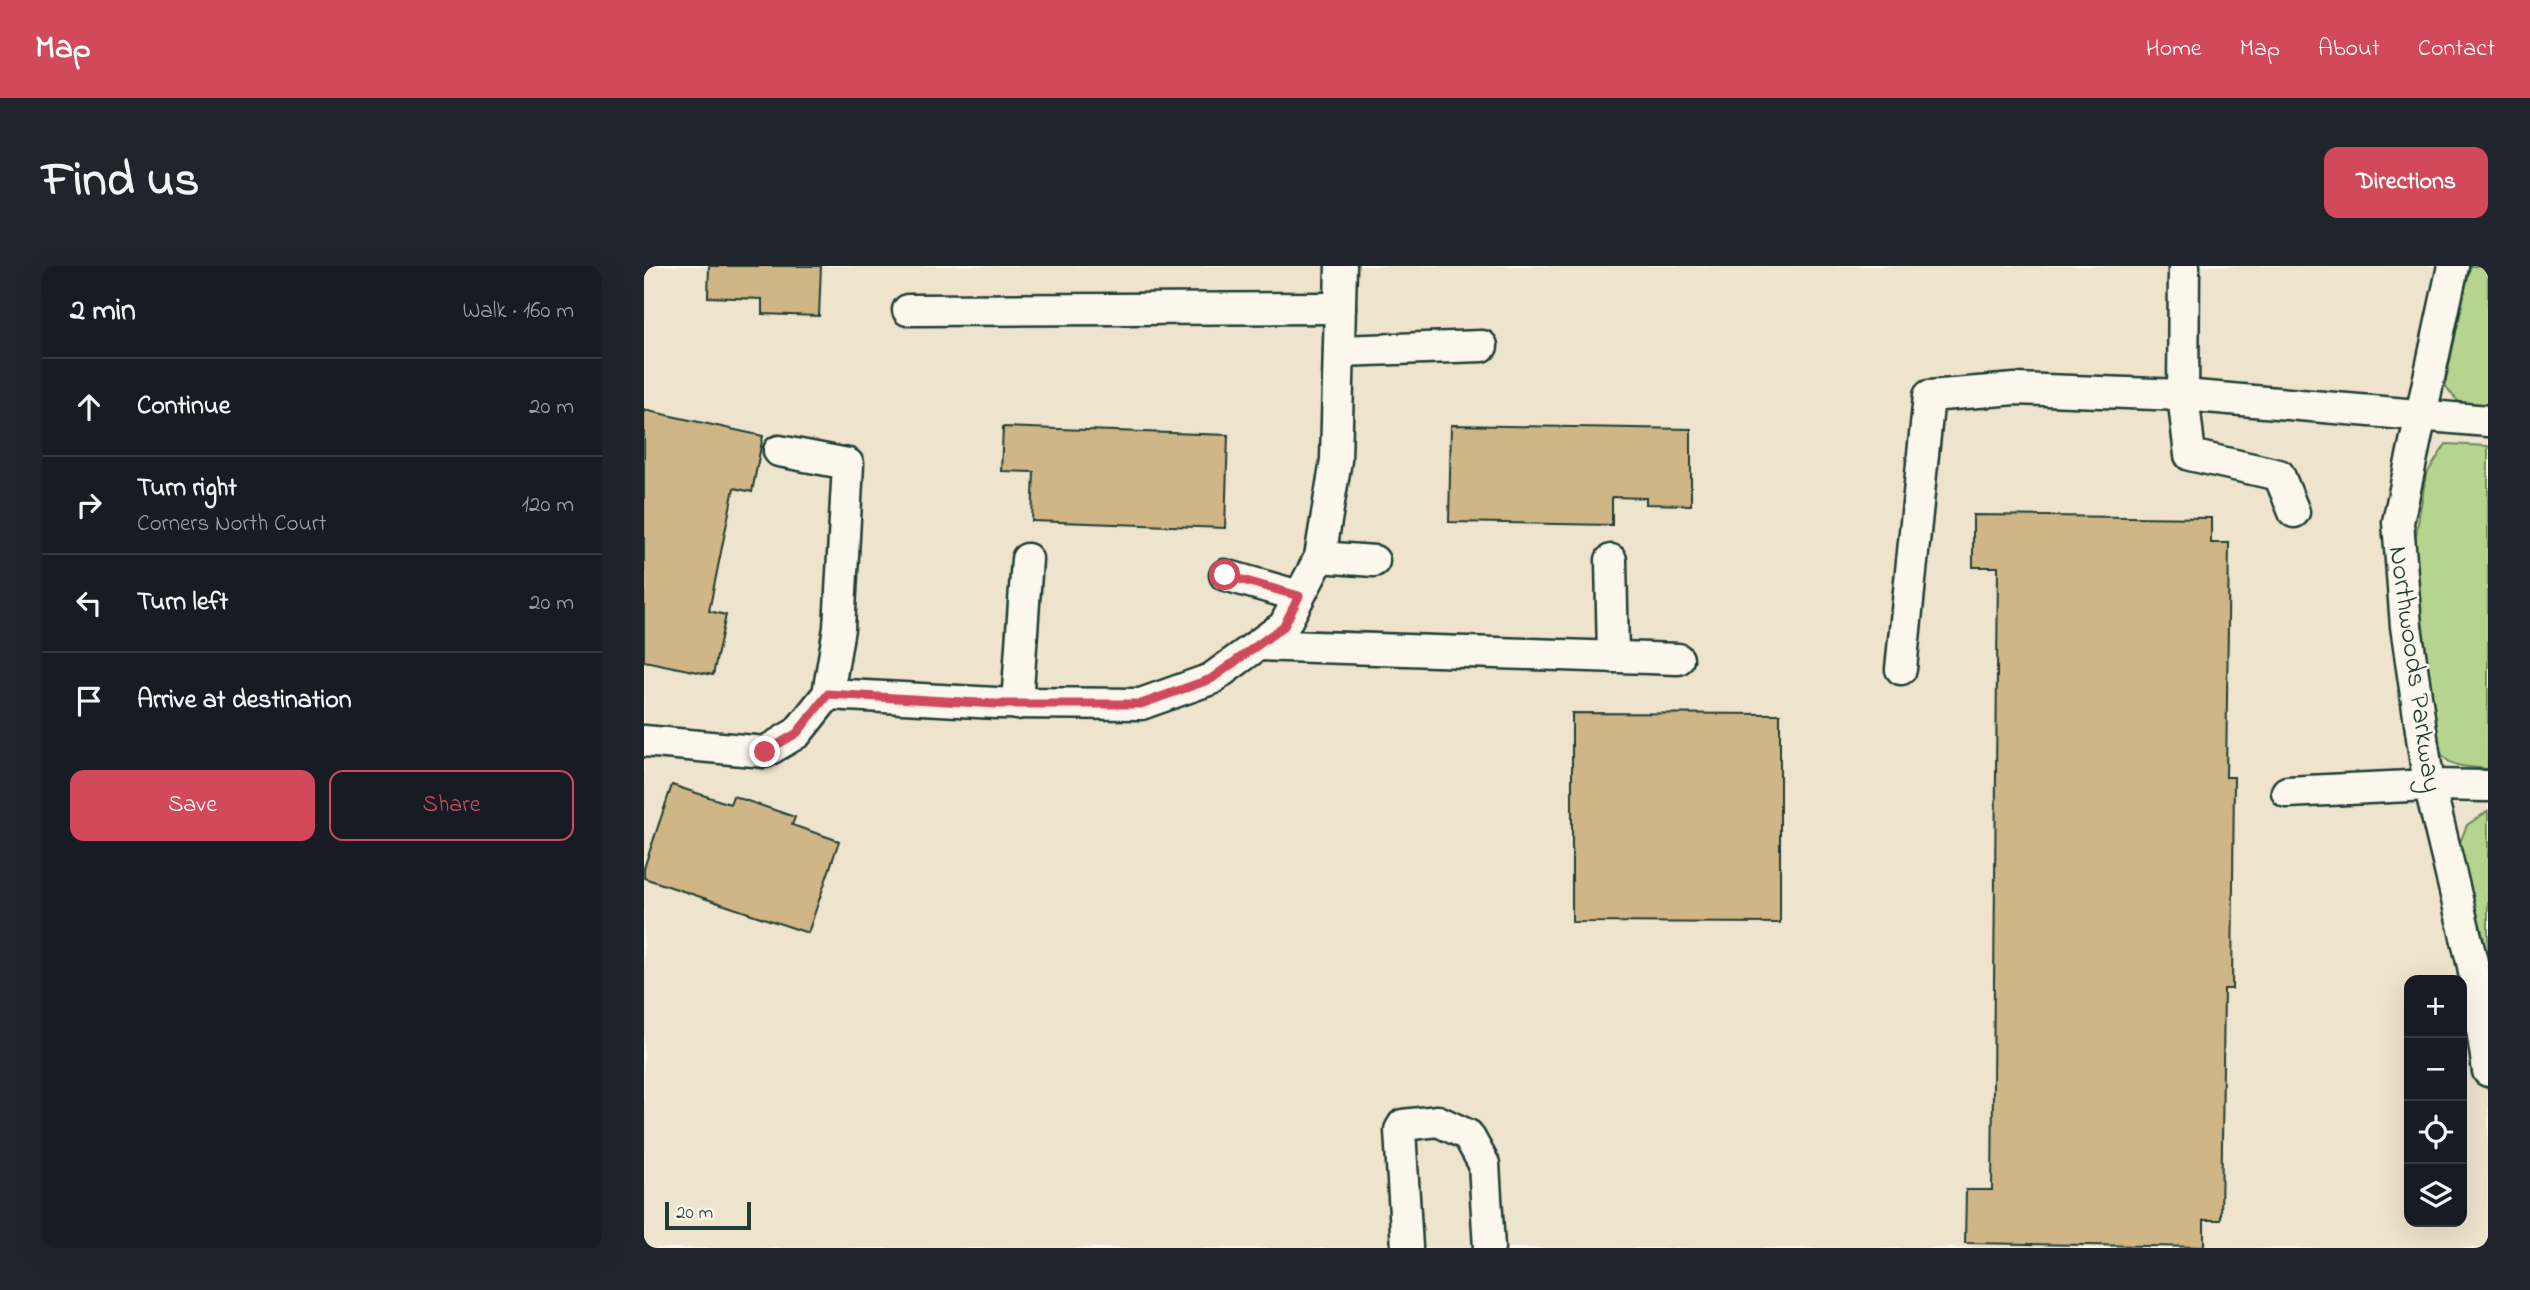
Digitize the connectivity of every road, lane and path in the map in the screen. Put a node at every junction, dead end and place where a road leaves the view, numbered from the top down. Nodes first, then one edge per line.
1 (1341, 266) edge
2 (2184, 266) edge
3 (2453, 266) edge
4 (1340, 308) junction
5 (908, 310) dead end
6 (1482, 346) dead end
7 (1339, 351) junction
8 (2183, 395) junction
9 (2421, 416) junction
10 (2488, 421) edge
11 (779, 450) dead end
12 (2294, 512) dead end
13 (1320, 557) junction
14 (1027, 559) dead end
15 (1611, 560) dead end
16 (1374, 561) dead end
17 (1225, 575) dead end
18 (1299, 596) junction
19 (1258, 645) junction
20 (1613, 657) junction
21 (1678, 659) dead end
22 (1902, 669) dead end
23 (828, 694) junction
24 (1017, 704) junction
25 (644, 741) edge
26 (2430, 785) junction
27 (2488, 786) edge
28 (2287, 792) dead end
29 (2488, 1072) edge
30 (1407, 1248) edge
31 (1489, 1248) edge

1 - 4 street
2 - 8 street
3 - 9 street, Northwoods Parkway
4 - 5 street
4 - 7 street
6 - 7 street
7 - 13 street
8 - 9 street
8 - 12 street
8 - 22 street
9 - 10 street
9 - 26 street, Northwoods Parkway
11 - 23 street
13 - 16 street
13 - 18 street
14 - 24 street
15 - 20 street
17 - 18 street
18 - 19 street
19 - 20 street
19 - 24 street
20 - 21 street
23 - 24 street
23 - 25 street
26 - 27 street
26 - 28 street
26 - 29 street, Northwoods Parkway
30 - 31 street

